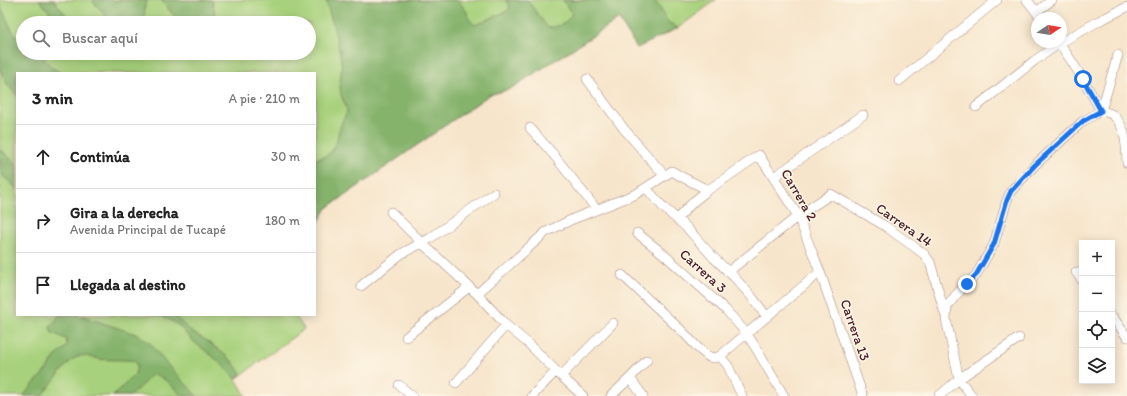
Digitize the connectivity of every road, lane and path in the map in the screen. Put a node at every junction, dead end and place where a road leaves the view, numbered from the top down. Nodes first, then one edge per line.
1 (997, 0) edge
2 (1027, 0) edge
3 (1052, 0) edge
4 (1127, 7) edge
5 (1036, 12) edge
6 (1041, 12) edge
7 (1067, 39) edge
8 (1052, 48) edge
9 (1062, 48) edge
10 (1118, 55) dead end
11 (587, 78) dead end
12 (899, 81) dead end
13 (976, 107) dead end
14 (1101, 111) junction
15 (863, 115) dead end
16 (530, 128) dead end
17 (1127, 163) edge
18 (665, 176) junction
19 (774, 178) junction
20 (646, 188) junction
21 (708, 190) junction
22 (494, 193) dead end
23 (597, 210) junction
24 (391, 212) dead end
25 (798, 216) junction
26 (677, 219) junction
27 (637, 232) dead end
28 (422, 243) junction
29 (728, 272) junction
30 (820, 272) junction
31 (1076, 272) dead end
32 (622, 274) dead end
33 (1079, 276) edge
34 (361, 286) dead end
35 (470, 287) junction
36 (477, 294) junction
37 (767, 317) junction
38 (946, 318) junction
39 (1115, 320) edge
40 (613, 324) dead end
41 (506, 325) junction
42 (747, 334) junction
43 (406, 337) dead end
44 (1127, 337) edge
45 (1019, 338) dead end
46 (720, 356) junction
47 (647, 360) dead end
48 (558, 374) junction
49 (630, 378) junction
50 (959, 379) junction
51 (456, 383) dead end
52 (399, 385) dead end
53 (741, 395) edge
54 (412, 396) edge
55 (532, 396) edge
56 (583, 396) edge
57 (610, 396) edge
58 (643, 396) edge
59 (784, 396) edge
60 (863, 396) edge
61 (939, 396) edge
62 (972, 396) edge

1 - 12 street
2 - 5 street
3 - 6 street
4 - 7 street
8 - 13 street
9 - 14 street
10 - 14 street
11 - 18 street
14 - 17 street
14 - 38 street
15 - 19 street
16 - 23 street
18 - 20 street
18 - 21 street
19 - 21 street, Carrera 2
19 - 25 street, Carrera 2
20 - 23 street
20 - 26 street
21 - 26 street
22 - 28 street
23 - 36 street
24 - 28 street
25 - 29 street
25 - 30 street, Carrera 2
25 - 38 street, Carrera 14
26 - 29 street
27 - 42 street, Carrera 3
28 - 34 street
28 - 35 street
29 - 37 street
30 - 37 street
30 - 60 street, Carrera 13
31 - 33 street
32 - 46 street
35 - 36 street
35 - 43 street
36 - 41 street
37 - 42 street
38 - 50 street, Carrera 14
39 - 44 street
40 - 48 street
41 - 48 street
41 - 51 street
42 - 46 street
42 - 59 street, Carrera 3
45 - 50 street
46 - 53 street
47 - 49 street
48 - 55 street
48 - 56 street
49 - 57 street
49 - 58 street
50 - 61 street
50 - 62 street
52 - 54 street

